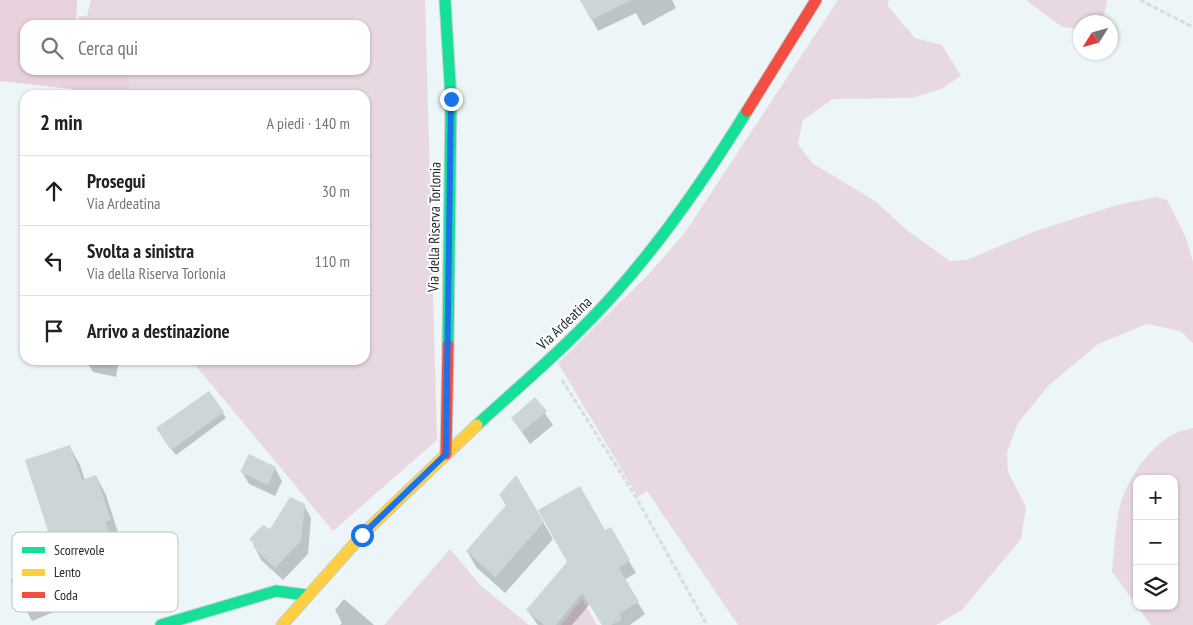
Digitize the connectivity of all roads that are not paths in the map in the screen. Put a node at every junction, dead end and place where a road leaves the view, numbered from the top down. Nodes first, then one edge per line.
1 (446, 0) edge
2 (816, 0) edge
3 (446, 454) junction
4 (306, 595) junction
5 (161, 625) edge
6 (282, 625) edge

1 - 3 main road, Via della Riserva Torlonia
2 - 3 main road, Via Ardeatina
3 - 4 main road, Via Ardeatina
4 - 5 main road
4 - 6 main road, Via Ardeatina

